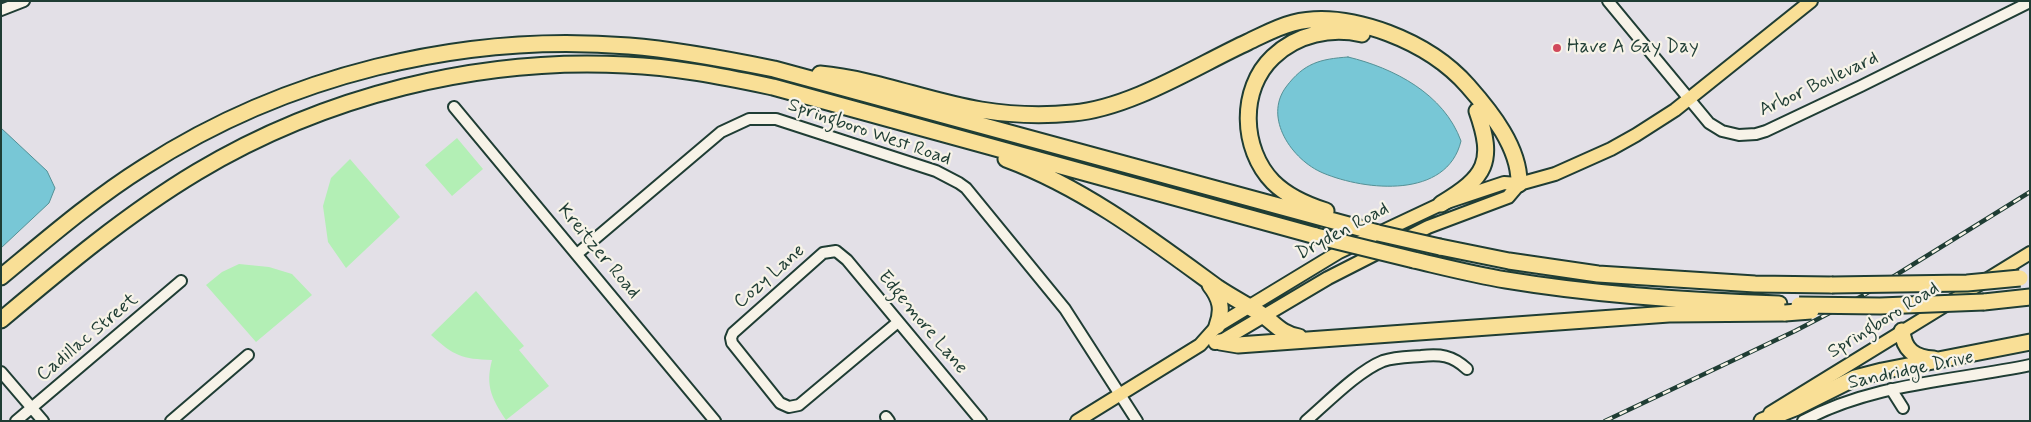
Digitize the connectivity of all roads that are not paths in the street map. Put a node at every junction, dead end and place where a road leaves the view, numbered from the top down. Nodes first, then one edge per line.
1 (24, 1) edge
2 (1608, 1) edge
3 (1811, 1) edge
4 (2030, 2) edge
5 (1, 10) edge
6 (774, 69) junction
7 (1690, 98) junction
8 (454, 107) dead end
9 (1477, 111) junction
10 (925, 128) junction
11 (1519, 184) junction
12 (1441, 204) junction
13 (1345, 222) junction
14 (834, 251) joint
15 (2030, 253) edge
16 (577, 254) junction
17 (1201, 275) junction
18 (1, 277) edge
19 (2025, 277) edge
20 (181, 281) dead end
21 (2030, 297) edge
22 (1880, 306) junction
23 (1248, 307) junction
24 (1264, 316) junction
25 (1, 320) edge
26 (898, 322) junction
27 (1217, 326) junction
28 (1902, 331) junction
29 (1344, 337) junction
30 (1220, 342) junction
31 (2030, 342) edge
32 (1200, 345) junction
33 (248, 355) dead end
34 (1941, 359) junction
35 (2030, 366) edge
36 (1467, 369) dead end
37 (1, 372) edge
38 (1891, 389) junction
39 (1121, 394) junction
40 (32, 408) junction
41 (1903, 408) dead end
42 (16, 421) edge
43 (43, 421) edge
44 (171, 421) edge
45 (715, 421) edge
46 (981, 421) edge
47 (1077, 421) edge
48 (1137, 421) edge
49 (1306, 421) edge
50 (1757, 421) edge
51 (1762, 421) edge
52 (1803, 421) edge

1 - 5 street
2 - 7 street, Arbor Boulevard
3 - 7 main road, Dryden Road
4 - 7 street, Arbor Boulevard
6 - 11 highway
6 - 13 highway
6 - 18 highway
7 - 11 main road, Dryden Road
8 - 16 street, Kreitzer Road
9 - 11 highway
9 - 12 highway
9 - 13 highway
10 - 17 highway
10 - 22 highway, bridge
10 - 25 highway
11 - 12 main road, Dryden Road
11 - 24 main road, Dryden Road
12 - 23 main road, Dryden Road
13 - 19 highway, bridge
14 - 26 street, Edgemore Lane
14 - 26 street, Cozy Lane
15 - 28 main road, Springboro Road
16 - 39 street, Springboro West Road
16 - 45 street, Kreitzer Road
17 - 23 highway
17 - 27 highway
20 - 40 street, Cadillac Street
21 - 22 highway, bridge
22 - 29 highway, bridge
23 - 24 highway
23 - 27 main road, Dryden Road
24 - 29 highway
24 - 30 main road, Dryden Road
26 - 46 street, Edgemore Lane
27 - 32 main road, Dryden Road
28 - 34 highway
28 - 50 main road, Springboro Road
29 - 30 highway
30 - 32 main road, Dryden Road
31 - 34 highway
32 - 39 main road, Dryden Road
33 - 44 street
34 - 51 highway
35 - 38 street, Sandridge Drive
36 - 49 street
37 - 40 street
38 - 41 street
38 - 52 street, Sandridge Drive
39 - 47 main road, Dryden Road
39 - 48 street, Springboro West Road
40 - 42 street, Cadillac Street
40 - 43 street

